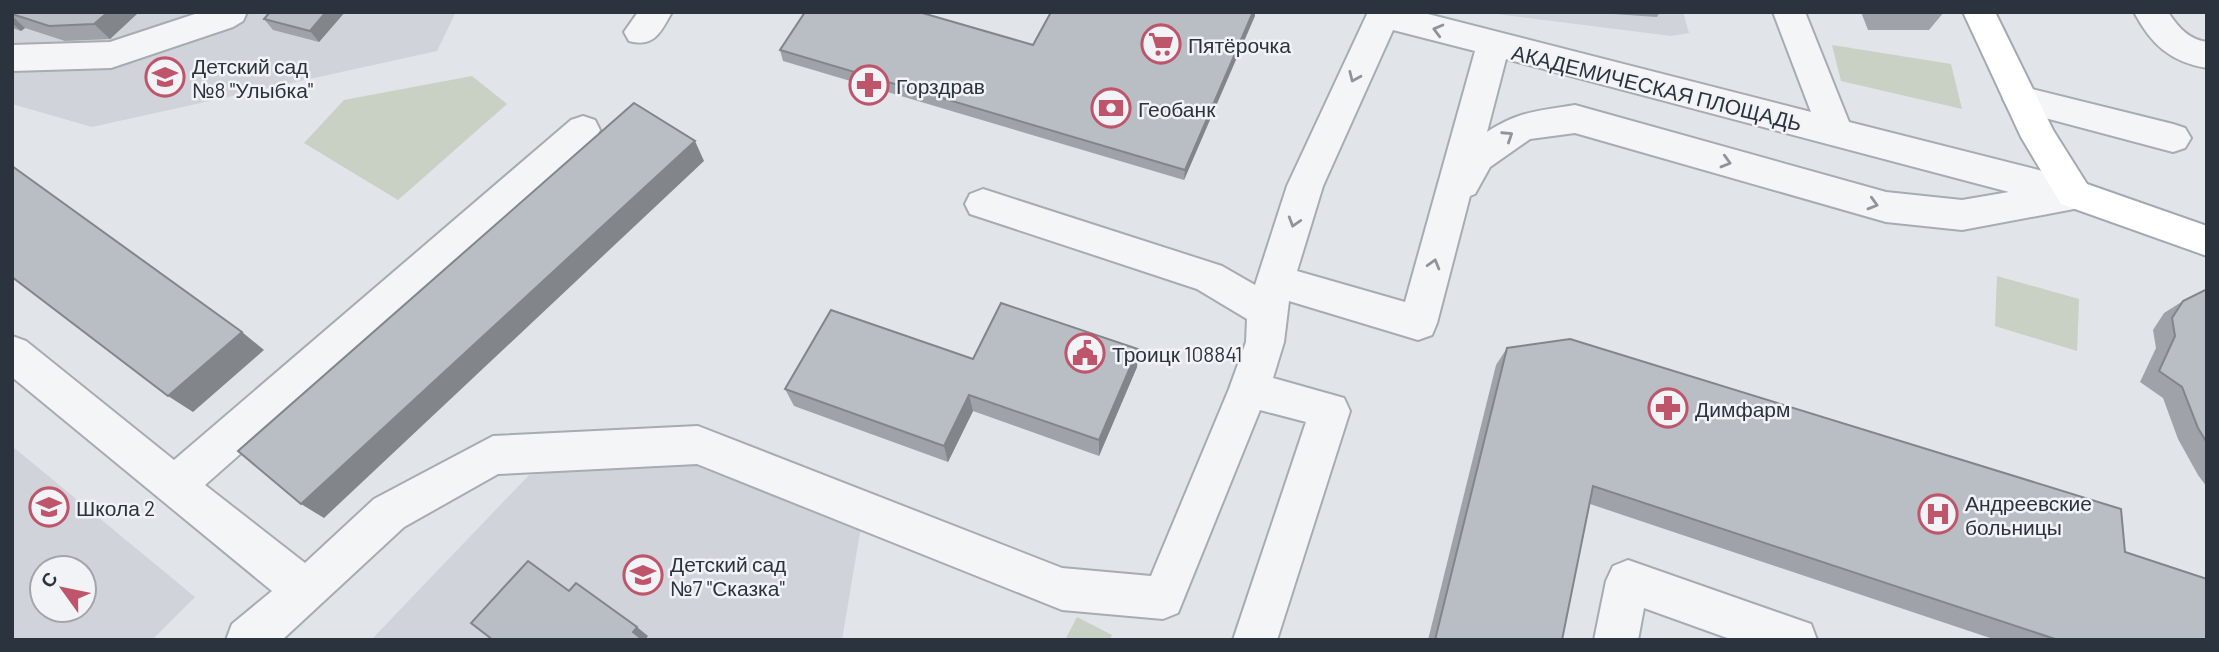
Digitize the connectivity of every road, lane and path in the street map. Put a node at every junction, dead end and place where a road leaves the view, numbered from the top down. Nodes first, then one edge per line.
1 (154, 12) edge
2 (1789, 12) edge
3 (1979, 12) edge
4 (2150, 12) edge
5 (217, 14) edge
6 (1383, 14) edge
7 (1493, 46) junction
8 (111, 55) junction
9 (2207, 55) edge
10 (12, 58) edge
11 (2020, 99) junction
12 (583, 130) dead end
13 (1836, 133) junction
14 (2173, 138) dead end
15 (2074, 194) junction
16 (983, 204) dead end
17 (1451, 205) junction
18 (2207, 241) edge
19 (1271, 296) junction
20 (12, 353) edge
21 (1249, 389) junction
22 (174, 486) junction
23 (306, 591) junction
24 (248, 640) edge
25 (1255, 640) edge
26 (1616, 640) edge
27 (1795, 640) edge

1 - 8 street
2 - 13 street
3 - 11 main road
4 - 9 street
5 - 8 street
7 -> 6 street
6 -> 19 street
7 - 13 street, АКАДЕМИЧЕСКАЯ ПЛОЩАДЬ
7 - 17 street, АКАДЕМИЧЕСКАЯ ПЛОЩАДЬ
8 - 10 street
11 - 14 street
11 - 15 main road
12 - 22 street
13 - 15 street, АКАДЕМИЧЕСКАЯ ПЛОЩАДЬ
17 -> 15 street
15 - 18 main road
16 - 19 street
19 -> 17 street, АКАДЕМИЧЕСКАЯ ПЛОЩАДЬ
19 - 21 street
20 - 22 street
21 - 23 street
21 - 25 street
22 - 23 street
23 - 24 street
26 - 27 street

